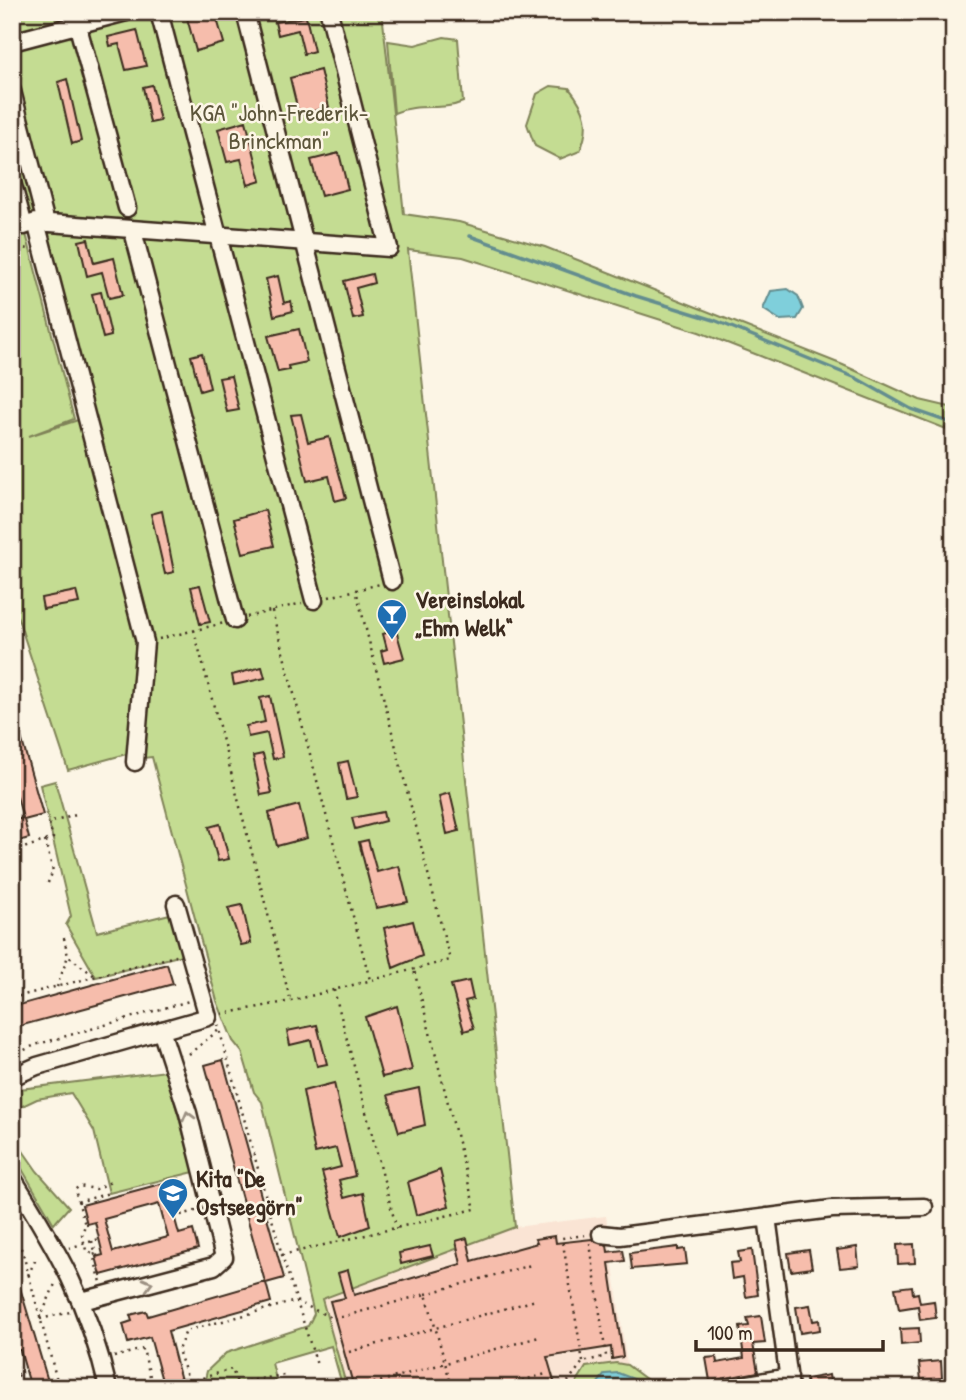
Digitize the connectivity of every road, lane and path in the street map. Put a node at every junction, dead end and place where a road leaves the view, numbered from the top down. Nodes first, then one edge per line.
1 (126, 12) edge
2 (159, 12) edge
3 (245, 12) edge
4 (329, 12) edge
5 (76, 19) edge
6 (12, 42) edge
7 (12, 91) edge
8 (12, 182) edge
9 (127, 208) dead end
10 (41, 223) junction
11 (133, 231) junction
12 (217, 237) junction
13 (306, 243) junction
14 (32, 247) dead end
15 (12, 252) edge
16 (393, 581) joint
17 (356, 590) junction
18 (314, 600) junction
19 (272, 611) junction
20 (235, 620) junction
21 (194, 630) junction
22 (145, 642) junction
23 (135, 762) dead end
24 (79, 814) dead end
25 (45, 841) junction
26 (12, 852) edge
27 (47, 885) dead end
28 (176, 904) dead end
29 (64, 938) dead end
30 (190, 953) junction
31 (68, 956) junction
32 (414, 970) junction
33 (96, 977) junction
34 (370, 981) junction
35 (57, 987) junction
36 (334, 990) junction
37 (12, 998) edge
38 (202, 998) junction
39 (291, 1001) junction
40 (212, 1016) junction
41 (219, 1029) junction
42 (161, 1030) junction
43 (189, 1054) dead end
44 (12, 1056) edge
45 (12, 1077) edge
46 (12, 1177) edge
47 (113, 1181) dead end
48 (109, 1193) dead end
49 (78, 1202) junction
50 (924, 1206) dead end
51 (212, 1207) junction
52 (767, 1216) junction
53 (174, 1217) dead end
54 (397, 1230) junction
55 (601, 1234) dead end
56 (12, 1237) edge
57 (99, 1239) dead end
58 (93, 1241) junction
59 (84, 1242) junction
60 (67, 1249) dead end
61 (97, 1255) junction
62 (282, 1255) junction
63 (36, 1259) dead end
64 (531, 1265) dead end
65 (28, 1275) junction
66 (55, 1284) dead end
67 (426, 1294) junction
68 (105, 1295) junction
69 (536, 1300) dead end
70 (296, 1301) junction
71 (76, 1306) junction
72 (40, 1319) junction
73 (435, 1328) junction
74 (539, 1338) dead end
75 (349, 1352) dead end
76 (12, 1353) edge
77 (114, 1357) dead end
78 (583, 1362) junction
79 (445, 1363) junction
80 (317, 1365) dead end
81 (18, 1374) junction
82 (546, 1374) dead end
83 (284, 1375) dead end
84 (12, 1376) edge
85 (189, 1382) junction
86 (790, 1383) edge
87 (360, 1387) edge
88 (22, 1388) edge
89 (59, 1388) edge
90 (108, 1388) edge
91 (153, 1388) edge
92 (191, 1388) edge
93 (452, 1388) edge
94 (495, 1388) edge
95 (567, 1388) edge
96 (725, 1388) edge

1 - 5 street
2 - 12 street
3 - 13 street
4 - 13 street
5 - 6 street
5 - 9 street
7 - 10 street
8 - 10 street
10 - 11 street
10 - 22 street
11 - 12 street
11 - 20 street
12 - 13 street
12 - 18 street
13 - 16 street
14 - 15 path
16 - 17 path
17 - 18 path
17 - 32 path
18 - 19 path
19 - 20 path
19 - 34 path
20 - 21 path
21 - 22 path
21 - 39 path
22 - 23 street
24 - 25 path
25 - 26 path
25 - 27 path
28 - 30 street
29 - 31 path
30 - 33 path
30 - 38 street
31 - 33 path
31 - 35 path
32 - 34 path
32 - 54 path
33 - 35 path
34 - 36 path
35 - 37 path
36 - 39 path
36 - 54 path
38 - 40 street
38 - 44 path
39 - 40 path
40 - 41 path
40 - 42 street
41 - 43 path
41 - 62 path
42 - 45 street
51 -> 42 street
46 - 71 street
47 - 49 path
48 - 49 path
49 - 59 path
50 - 52 street
51 - 53 path
68 -> 51 street
52 - 55 street
52 - 86 street
54 - 62 path
56 - 65 path
57 - 58 path
58 - 59 path
58 - 61 path
59 - 60 path
59 - 61 path
61 - 68 path
62 - 70 path
63 - 65 path
64 - 67 path
65 - 72 path
66 - 72 path
67 - 70 path
67 - 73 path
68 - 71 street
69 - 73 path
70 - 80 path
70 - 85 path
71 - 72 path
71 - 90 street
72 - 89 path
73 - 75 path
73 - 79 path
74 - 79 path
76 - 81 path
77 - 91 path
78 - 78 path
78 - 95 path
79 - 87 path
79 - 93 path
81 - 84 path
81 - 88 path
82 - 94 path
83 - 85 path
85 - 92 path
86 - 96 street

